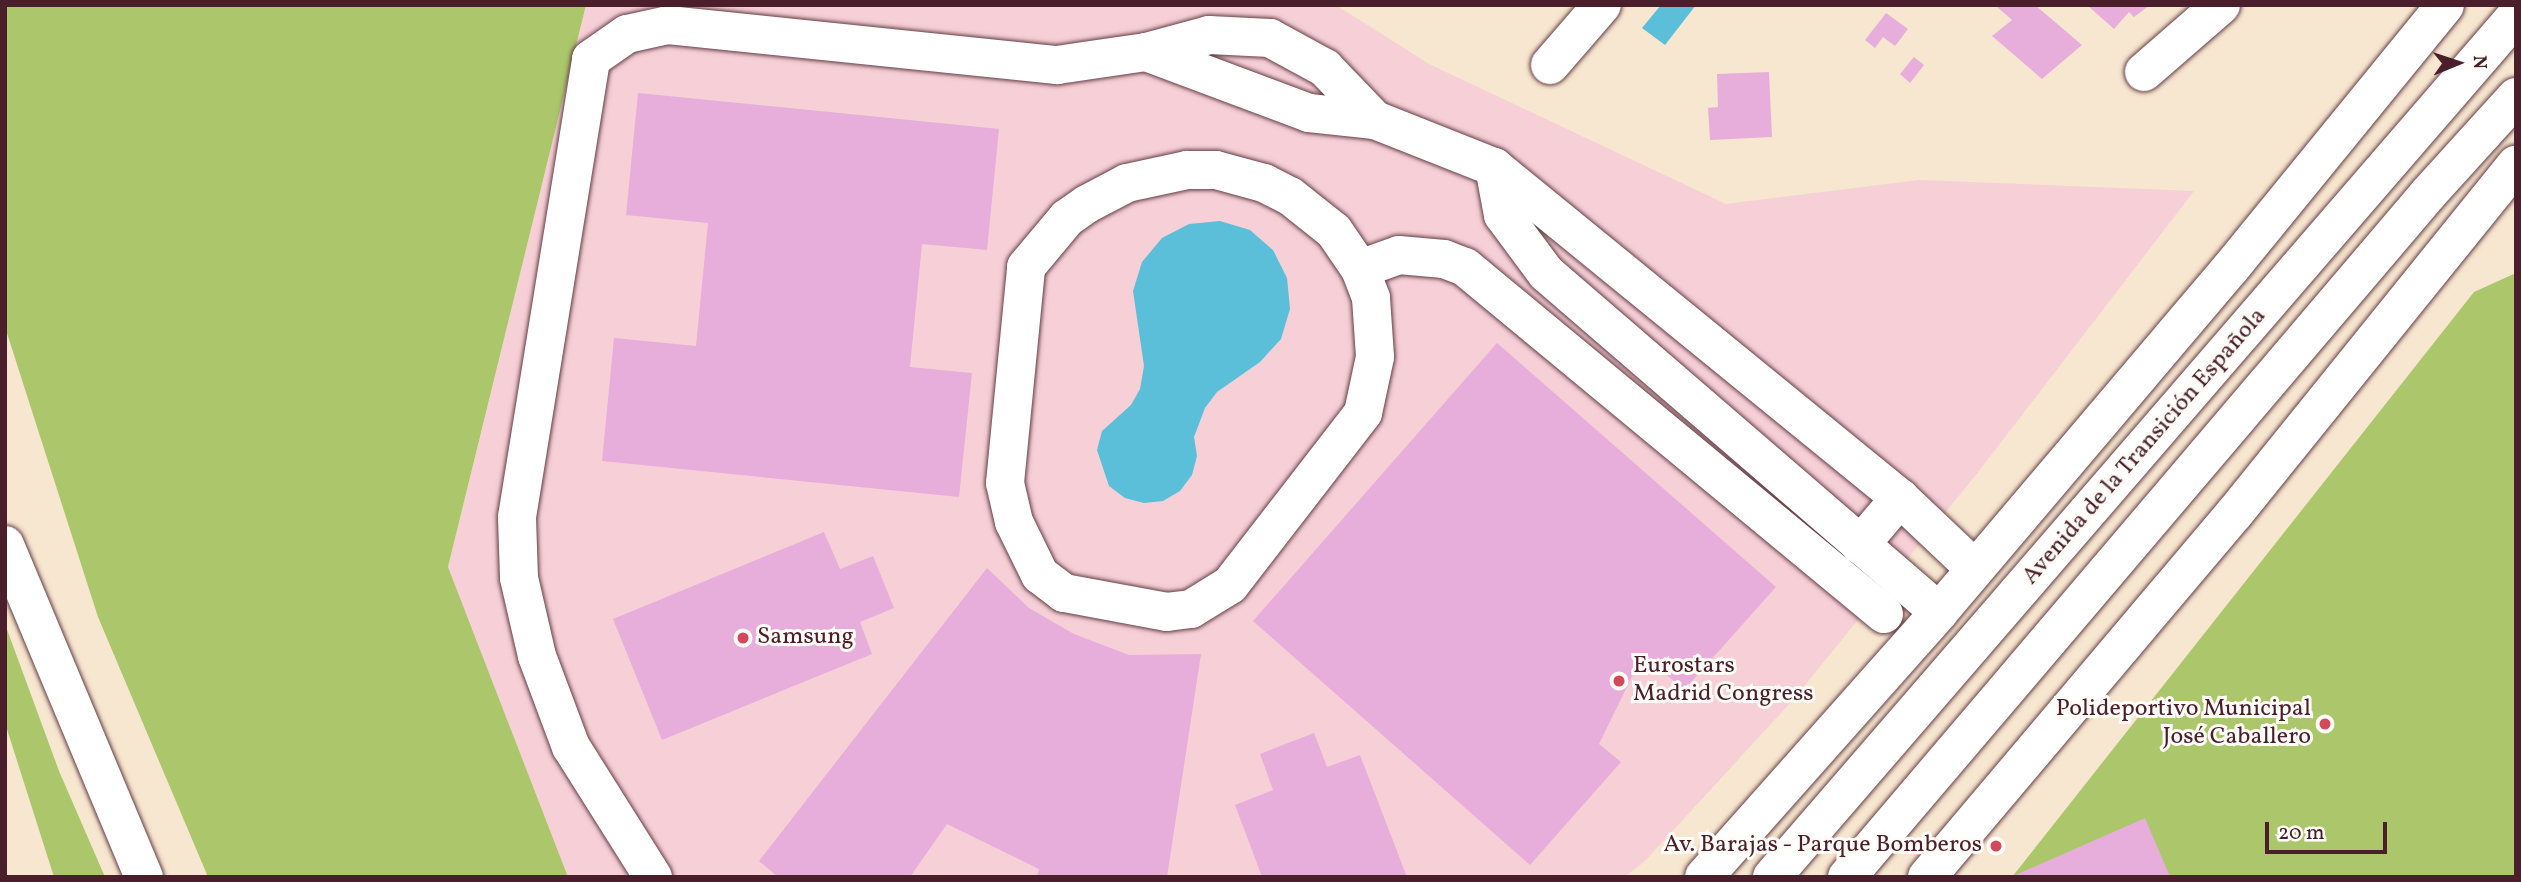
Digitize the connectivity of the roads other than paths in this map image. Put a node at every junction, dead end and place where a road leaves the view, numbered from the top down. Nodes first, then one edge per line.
1 (1602, 5) edge
2 (2221, 5) edge
3 (2445, 5) edge
4 (2516, 16) edge
5 (1146, 52) junction
6 (1550, 65) dead end
7 (2144, 72) dead end
8 (2516, 97) edge
9 (1376, 120) junction
10 (2516, 164) edge
11 (1494, 167) junction
12 (1360, 269) junction
13 (1783, 401) junction
14 (1746, 447) junction
15 (1900, 498) junction
16 (5, 545) edge
17 (1860, 545) junction
18 (1973, 567) junction
19 (1939, 612) junction
20 (1884, 614) dead end
21 (144, 877) edge
22 (653, 877) edge
23 (1704, 877) edge
24 (1772, 877) edge
25 (1847, 877) edge
26 (1927, 877) edge

1 - 6 main road
2 - 7 main road
3 - 18 main road
4 - 24 main road, Avenida de la Transición Española
5 - 9 main road
5 - 9 main road
5 - 22 main road
8 - 25 main road, Avenida de la Transición Española
9 - 11 main road
10 - 26 main road
11 - 13 main road
11 - 14 main road
12 - 12 main road
12 - 20 main road
13 - 14 main road
13 - 15 main road
14 - 17 main road
15 - 17 main road
15 - 18 main road
16 - 21 main road
17 - 19 main road
18 - 19 main road
19 - 23 main road

